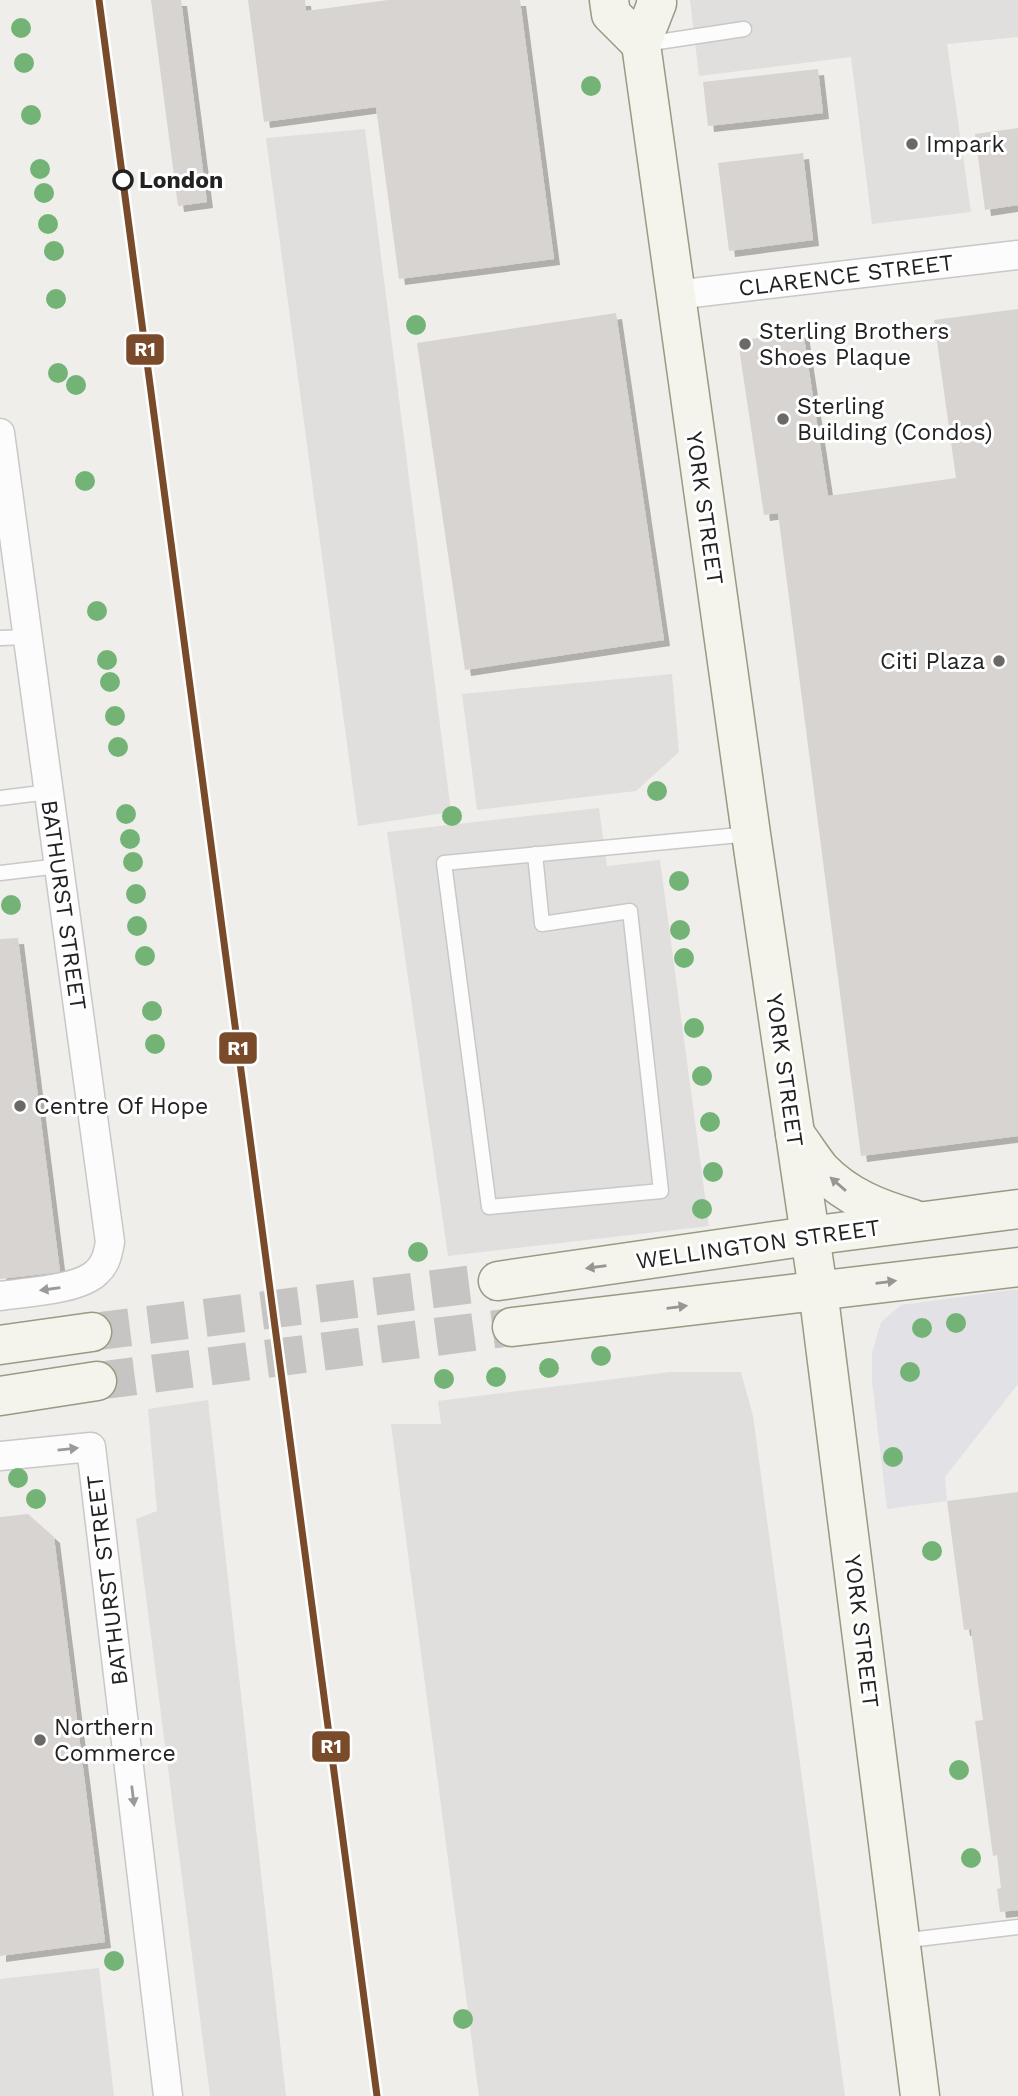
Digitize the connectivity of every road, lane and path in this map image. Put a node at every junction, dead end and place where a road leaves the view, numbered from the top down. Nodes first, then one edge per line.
1 (609, 0) edge
2 (656, 0) edge
3 (744, 29) dead end
4 (641, 44) junction
5 (1018, 255) edge
6 (674, 296) junction
7 (0, 433) edge
8 (29, 637) junction
9 (0, 638) edge
10 (49, 792) junction
11 (0, 798) edge
12 (751, 834) junction
13 (535, 854) junction
14 (59, 866) junction
15 (0, 873) edge
16 (794, 1134) junction
17 (1018, 1209) edge
18 (922, 1221) junction
19 (809, 1236) junction
20 (1018, 1267) edge
21 (498, 1281) tunnel mouth
22 (818, 1290) junction
23 (0, 1296) edge
24 (512, 1327) tunnel mouth
25 (92, 1332) tunnel mouth
26 (0, 1345) edge
27 (97, 1381) tunnel mouth
28 (0, 1396) edge
29 (0, 1457) edge
30 (1018, 1927) edge
31 (901, 1941) junction
32 (168, 2096) edge
33 (920, 2096) edge

1 - 4 main road
2 - 4 main road, YORK STREET
3 - 4 lane
4 - 6 main road, YORK STREET
5 - 6 street, CLARENCE STREET
6 - 12 main road, YORK STREET
7 - 8 street, BATHURST STREET
8 - 9 lane
8 - 10 street, BATHURST STREET
10 - 11 lane
10 - 14 street, BATHURST STREET
12 - 13 lane
12 - 16 main road, YORK STREET
13 - 13 lane
14 - 15 lane
14 -> 23 street, BATHURST STREET
18 -> 16 main road
16 - 19 main road, YORK STREET
17 - 18 main road, WELLINGTON STREET
18 - 19 main road, WELLINGTON STREET
19 -> 21 main road, WELLINGTON STREET
19 - 22 main road, YORK STREET
22 -> 20 main road
24 -> 22 main road
22 - 31 main road, YORK STREET
25 - 26 main road
27 - 28 main road
29 -> 32 street, BATHURST STREET
30 - 31 lane
31 - 33 main road, YORK STREET

